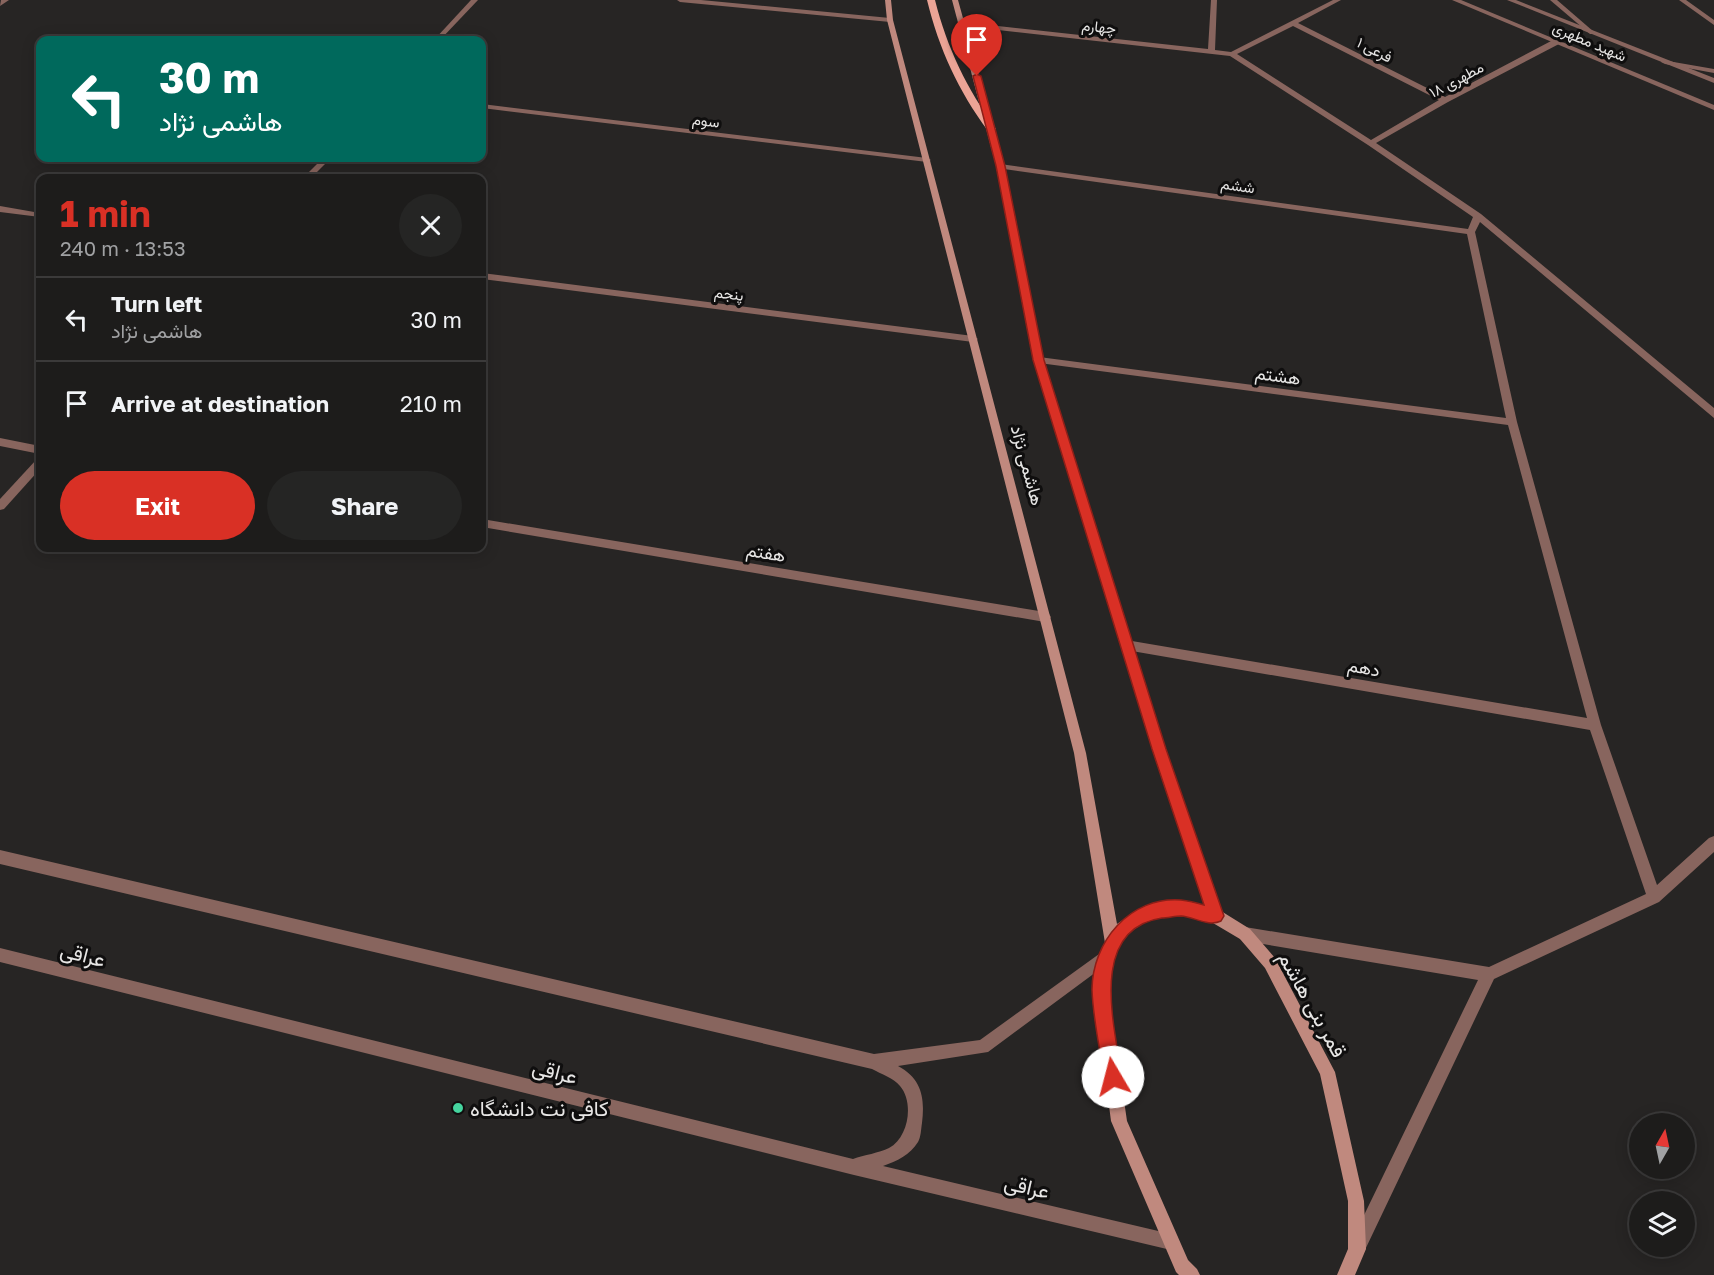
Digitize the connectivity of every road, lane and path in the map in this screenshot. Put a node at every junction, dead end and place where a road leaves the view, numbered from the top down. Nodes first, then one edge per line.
1 (6, 0) edge
2 (475, 0) edge
3 (680, 0) edge
4 (888, 0) edge
5 (931, 0) edge
6 (955, 0) edge
7 (1214, 0) edge
8 (1338, 0) edge
9 (1455, 0) edge
10 (1510, 0) edge
11 (1553, 0) edge
12 (1682, 0) edge
13 (0, 4) edge
14 (890, 20) junction
15 (1293, 23) junction
16 (1714, 23) edge
17 (962, 24) junction
18 (1592, 33) junction
19 (440, 36) edge
20 (1556, 42) junction
21 (1210, 51) junction
22 (1232, 54) junction
23 (1662, 61) junction
24 (1714, 71) edge
25 (1714, 81) edge
26 (1445, 100) junction
27 (486, 106) edge
28 (1714, 108) edge
29 (991, 129) junction
30 (1371, 143) junction
31 (927, 160) junction
32 (323, 162) edge
33 (1000, 166) junction
34 (311, 174) edge
35 (0, 209) edge
36 (36, 214) edge
37 (1478, 216) junction
38 (1471, 232) junction
39 (486, 277) edge
40 (973, 339) junction
41 (1039, 360) junction
42 (1714, 414) edge
43 (1512, 422) junction
44 (0, 442) edge
45 (36, 449) edge
46 (36, 467) edge
47 (0, 506) edge
48 (486, 524) edge
49 (1045, 617) junction
50 (1126, 645) junction
51 (1595, 725) junction
52 (1714, 843) edge
53 (0, 857) edge
54 (1654, 897) junction
55 (1216, 916) junction
56 (1245, 934) junction
57 (1109, 950) junction
58 (0, 955) edge
59 (1489, 974) junction
60 (874, 1062) junction
61 (854, 1167) junction
62 (1171, 1242) junction
63 (1357, 1249) junction
64 (1185, 1272) edge
65 (1346, 1275) edge

1 - 13 street
2 - 19 street
3 - 14 street
4 - 14 main road, هاشمی نژاد
5 - 29 main road
6 - 17 main road
7 - 21 street
8 - 15 street
9 - 20 street, شهید مطهری
10 - 18 street, شهید مطهری
11 - 18 street
12 - 16 street
14 - 31 main road, هاشمی نژاد
15 - 22 street
15 - 26 street, فرعی ۱
17 - 21 street, چهارم
17 - 29 main road
18 - 23 street, شهید مطهری
20 - 26 street, مطهری ۱۸
20 - 28 street, شهید مطهری
21 - 22 street, چهارم
22 - 30 street
23 - 24 street
23 - 25 street, شهید مطهری
26 - 30 street, مطهری ۱۸
27 - 31 street, سوم
29 - 33 main road
30 - 37 street
31 - 40 main road, هاشمی نژاد
32 - 34 street
33 - 38 street, ششم
33 - 41 main road
35 - 36 street
37 - 38 street
37 - 42 street
38 - 43 street
39 - 40 street, پنجم
40 - 49 main road, هاشمی نژاد
41 - 43 street, هشتم
41 - 50 main road
43 - 51 street
44 - 45 street
46 - 47 street
48 - 49 street, هفتم
49 - 57 main road, هاشمی نژاد
50 - 51 street, دهم
50 - 55 main road
51 - 54 street
52 - 54 street
53 - 60 street
54 - 59 street
55 - 56 main road, قمر بنی هاشم
55 - 57 main road, قمر بنی هاشم
56 - 59 street
56 - 63 main road, قمر بنی هاشم
57 - 60 street
57 - 62 main road
58 - 61 street, عراقی
59 - 63 street
60 - 61 street
61 - 62 street, عراقی
62 - 64 main road
63 - 65 main road, قمر بنی هاشم

